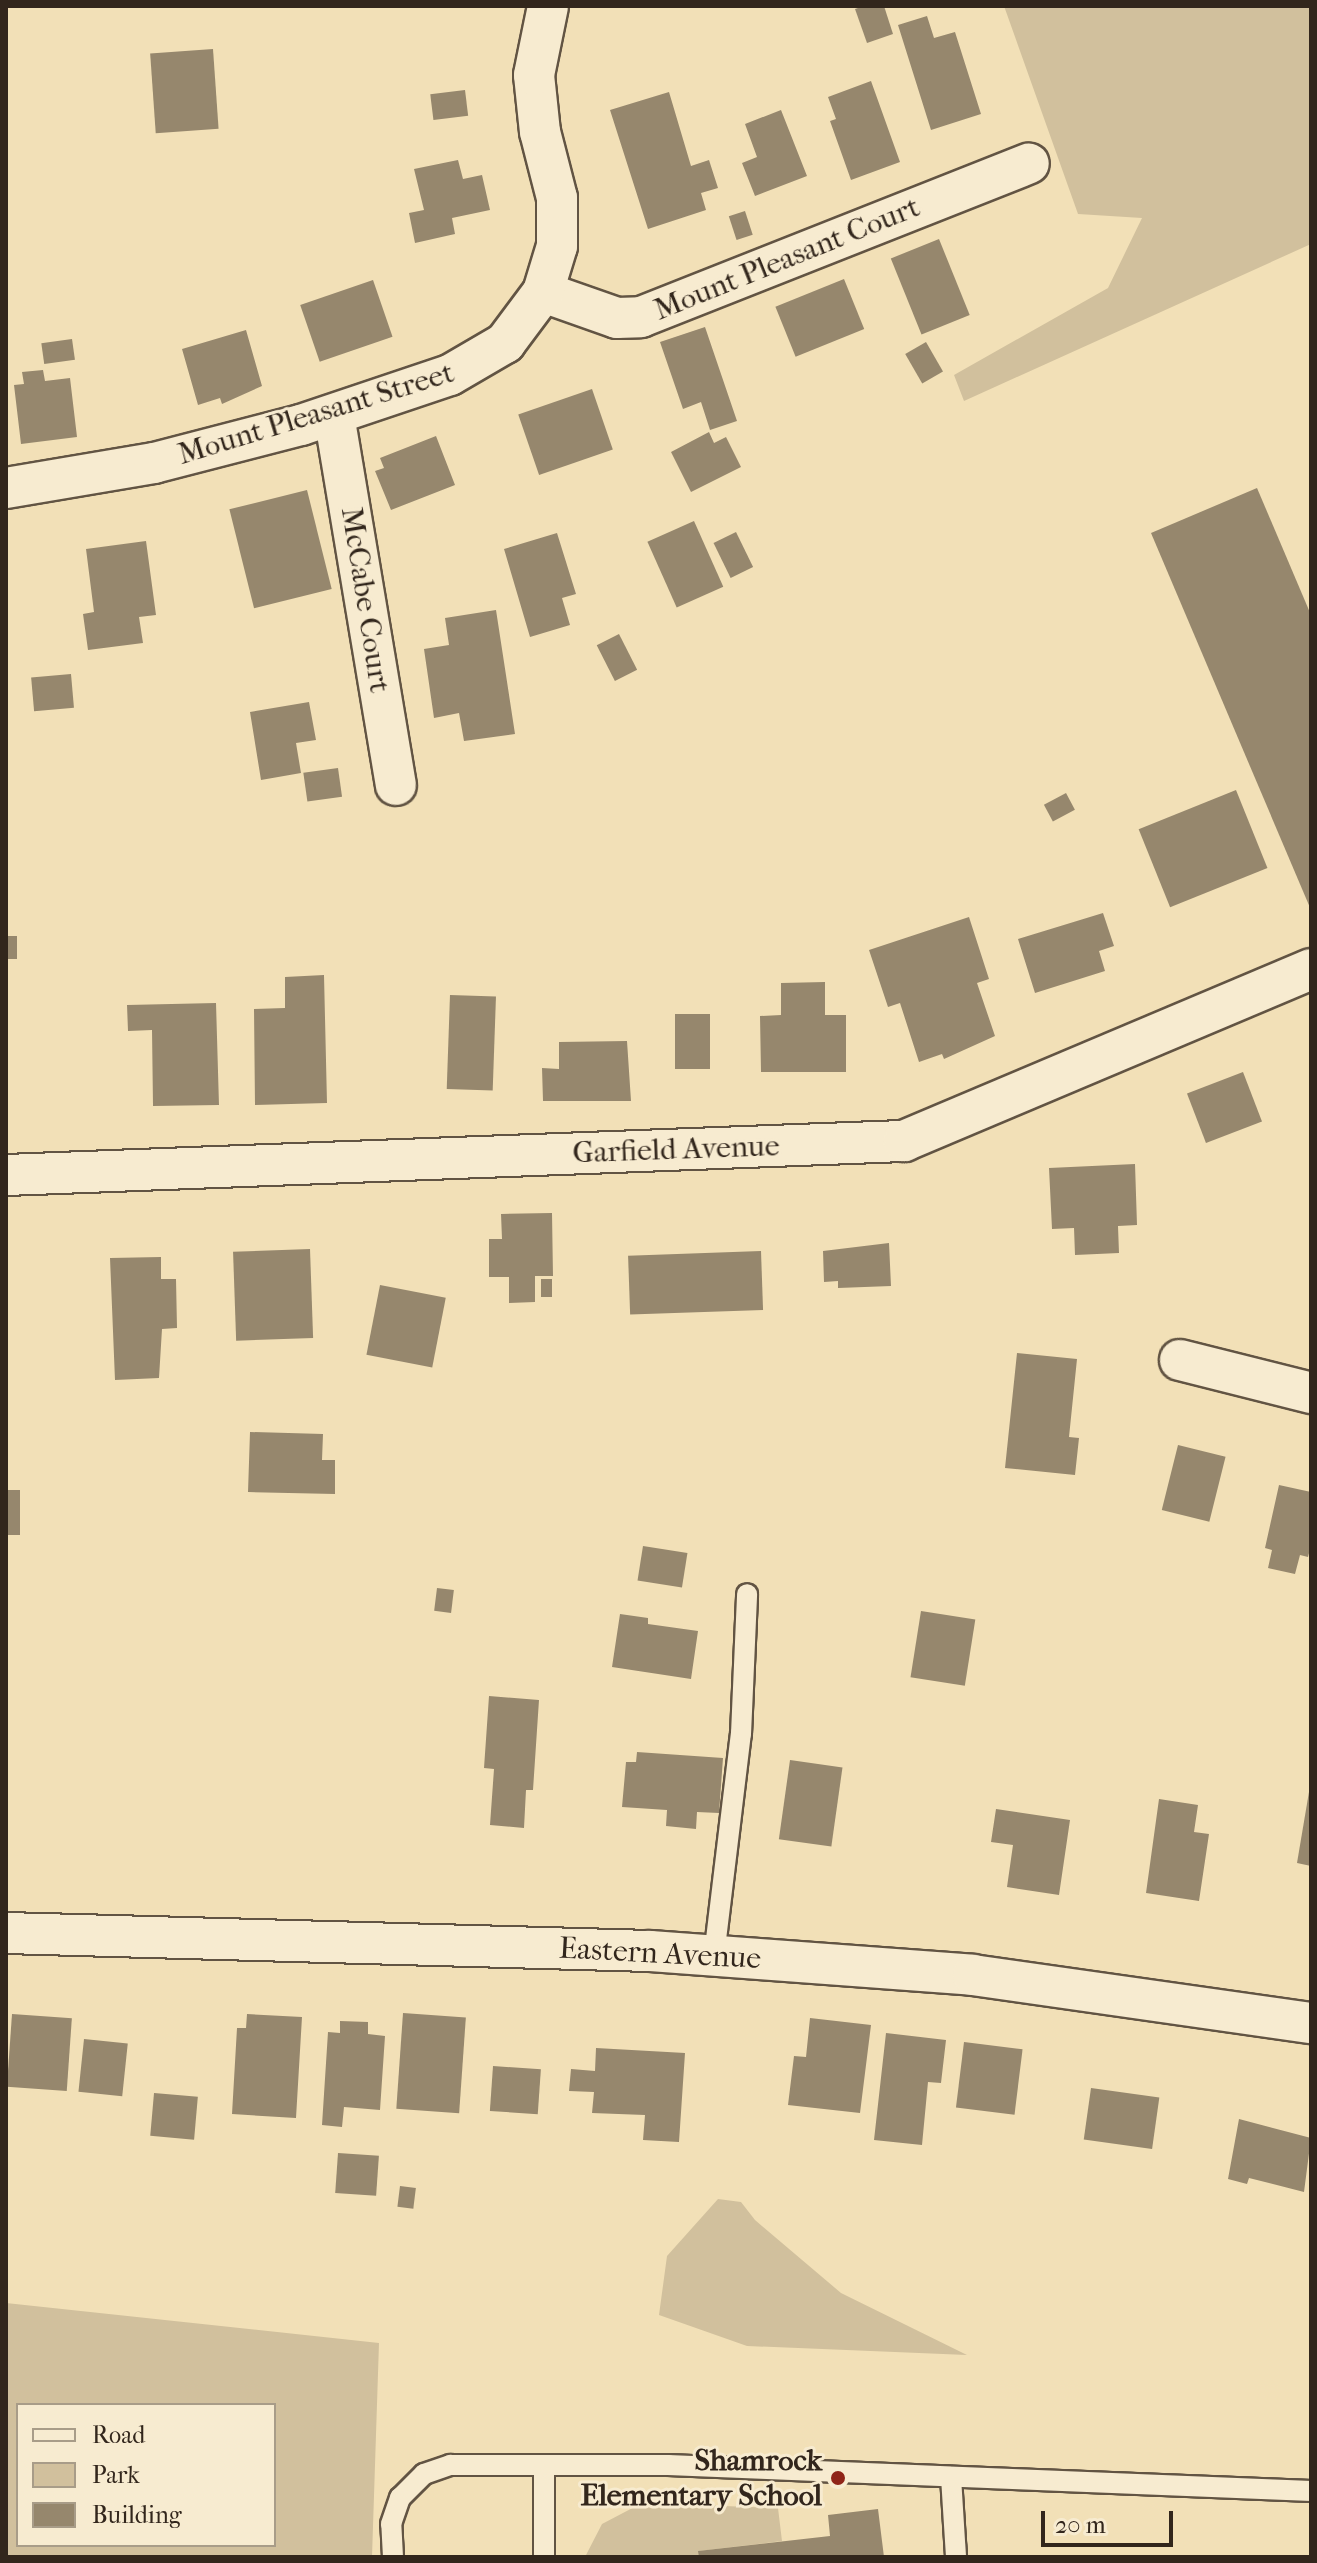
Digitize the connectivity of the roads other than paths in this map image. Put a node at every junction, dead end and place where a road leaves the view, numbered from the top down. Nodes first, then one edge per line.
1 (548, 6) edge
2 (1029, 163) dead end
3 (543, 292) junction
4 (334, 415) junction
5 (6, 488) edge
6 (396, 785) dead end
7 (1311, 969) edge
8 (6, 1175) edge
9 (1180, 1360) dead end
10 (1311, 1393) edge
11 (747, 1594) dead end
12 (6, 1933) edge
13 (714, 1956) junction
14 (1311, 2023) edge
15 (544, 2465) junction
16 (951, 2477) junction
17 (1311, 2491) edge
18 (393, 2557) edge
19 (544, 2557) edge
20 (956, 2557) edge

1 - 3 street, Mount Pleasant Street
2 - 3 street, Mount Pleasant Court
3 - 4 street, Mount Pleasant Street
4 - 5 street, Mount Pleasant Street
4 - 6 street, McCabe Court
7 - 8 street, Garfield Avenue
9 - 10 street
11 - 13 lane
12 - 13 street, Eastern Avenue
13 - 14 street, Eastern Avenue
15 - 16 lane
15 - 18 lane
15 - 19 lane
16 - 17 lane
16 - 20 lane

